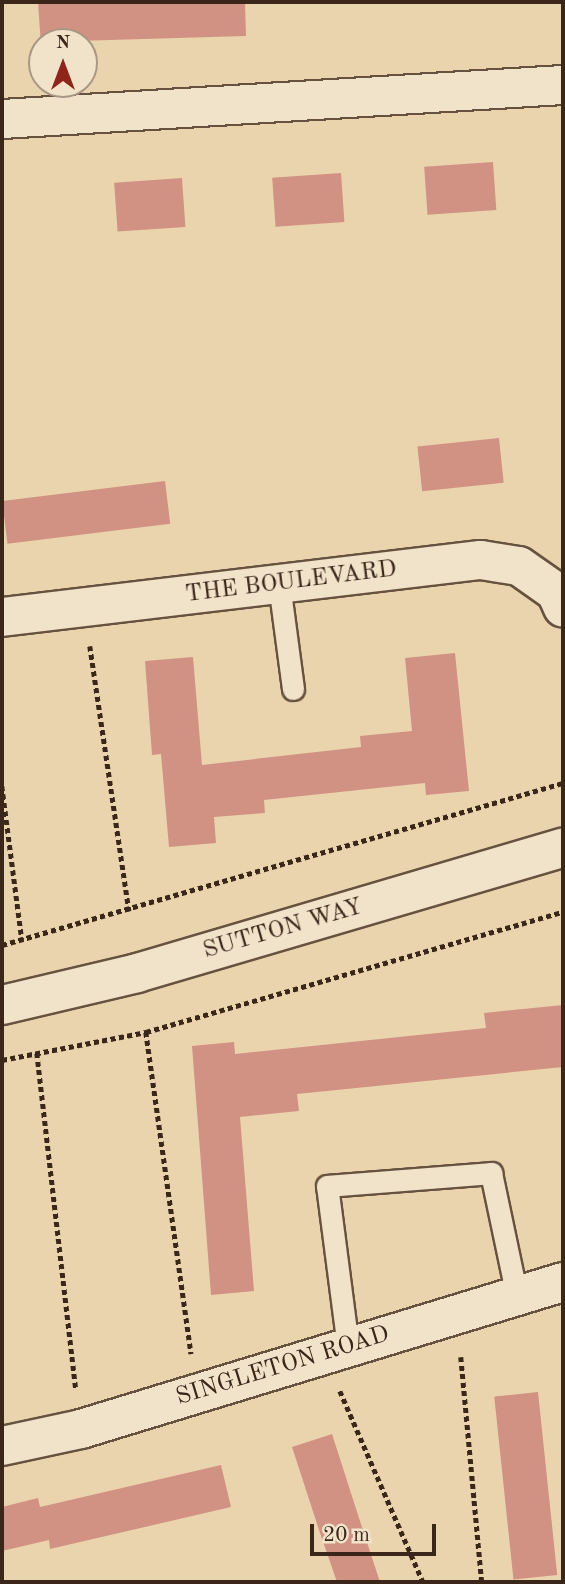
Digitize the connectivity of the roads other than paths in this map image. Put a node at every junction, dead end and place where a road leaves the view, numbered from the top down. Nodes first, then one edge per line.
1 (563, 85) edge
2 (2, 119) edge
3 (279, 584) junction
4 (563, 608) edge
5 (2, 617) edge
6 (293, 689) dead end
7 (563, 848) edge
8 (2, 1005) edge
9 (563, 1282) edge
10 (517, 1296) junction
11 (337, 1351) junction
12 (2, 1446) edge

1 - 2 street
3 - 4 street, THE BOULEVARD
3 - 5 street, THE BOULEVARD
3 - 6 lane
7 - 8 street, SUTTON WAY
9 - 10 street, SINGLETON ROAD
10 - 11 street, SINGLETON ROAD
10 - 11 lane
11 - 12 street, SINGLETON ROAD

